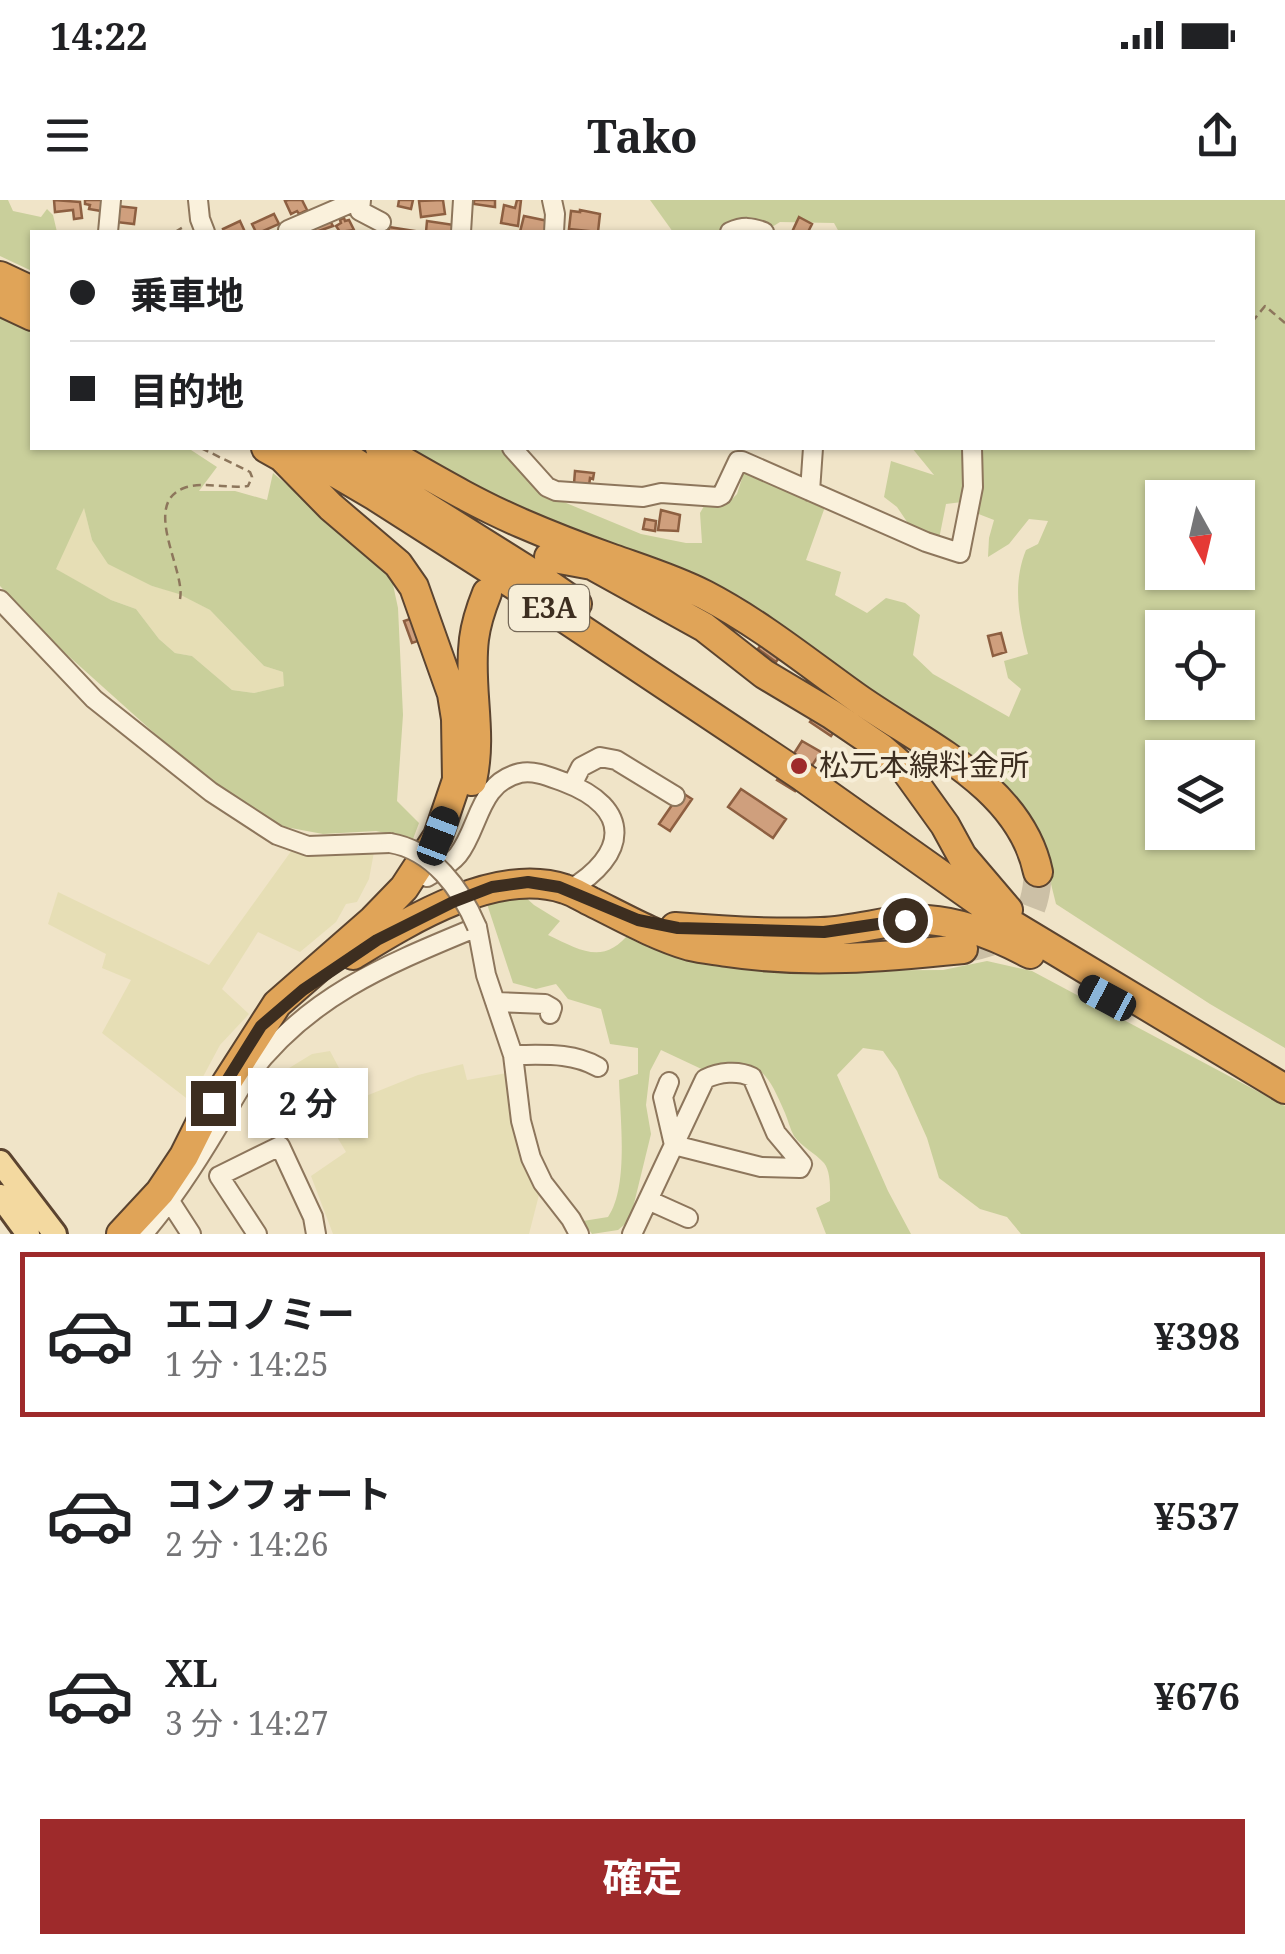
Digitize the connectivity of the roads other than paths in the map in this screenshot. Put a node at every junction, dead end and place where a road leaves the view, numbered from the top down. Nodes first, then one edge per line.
1 (110, 200) edge
2 (198, 200) edge
3 (351, 200) edge
4 (361, 200) edge
5 (463, 200) edge
6 (552, 200) edge
7 (381, 222) dead end
8 (108, 230) edge
9 (204, 230) edge
10 (288, 230) dead end
11 (460, 230) edge
12 (554, 230) edge
13 (0, 273) edge
14 (30, 282) edge
15 (30, 290) edge
16 (0, 301) edge
17 (30, 315) edge
18 (270, 450) edge
19 (296, 450) edge
20 (335, 450) edge
21 (384, 450) edge
22 (514, 450) edge
23 (813, 450) edge
24 (972, 450) edge
25 (810, 491) junction
26 (549, 557) dead end
27 (487, 594) dead end
28 (0, 600) edge
29 (572, 785) junction
30 (676, 796) dead end
31 (1038, 872) tunnel mouth
32 (426, 877) junction
33 (578, 895) junction
34 (1013, 917) junction
35 (477, 927) junction
36 (963, 949) tunnel mouth
37 (1055, 952) junction
38 (331, 956) junction
39 (495, 1002) junction
40 (550, 1014) dead end
41 (261, 1026) junction
42 (513, 1054) junction
43 (598, 1067) dead end
44 (669, 1082) dead end
45 (1285, 1090) edge
46 (674, 1146) junction
47 (0, 1162) edge
48 (190, 1172) junction
49 (219, 1176) junction
50 (0, 1196) edge
51 (648, 1200) junction
52 (171, 1203) junction
53 (688, 1218) dead end
54 (28, 1234) edge
55 (55, 1234) edge
56 (121, 1234) edge
57 (143, 1234) edge
58 (191, 1234) edge
59 (257, 1234) edge
60 (316, 1234) edge
61 (579, 1234) edge
62 (632, 1234) edge

1 - 8 street
2 - 9 street
3 - 10 street
4 - 7 street
5 - 11 street
6 - 12 street
13 - 14 highway
13 - 15 highway
16 - 17 highway
18 - 38 highway
19 - 37 highway, E3A
20 - 34 highway, E3A
21 - 31 highway
22 - 25 street
23 - 25 street
24 - 25 street
26 - 34 highway
27 - 32 highway
28 - 35 street, bridge
29 - 30 street
29 - 32 street
29 - 33 street
32 - 38 highway
33 - 36 highway
33 - 41 highway
33 - 45 highway
34 - 37 highway, E3A
35 - 39 street
35 - 48 street
37 - 45 highway, E3A
38 - 41 highway
39 - 40 street
39 - 42 street
41 - 56 highway
42 - 43 street
42 - 61 street
44 - 46 street
46 - 46 street
46 - 51 street
47 - 55 main road
48 - 49 street
48 - 52 street
49 - 59 street
49 - 60 street
50 - 54 main road
51 - 53 street
51 - 62 street
52 - 57 street
52 - 58 street

